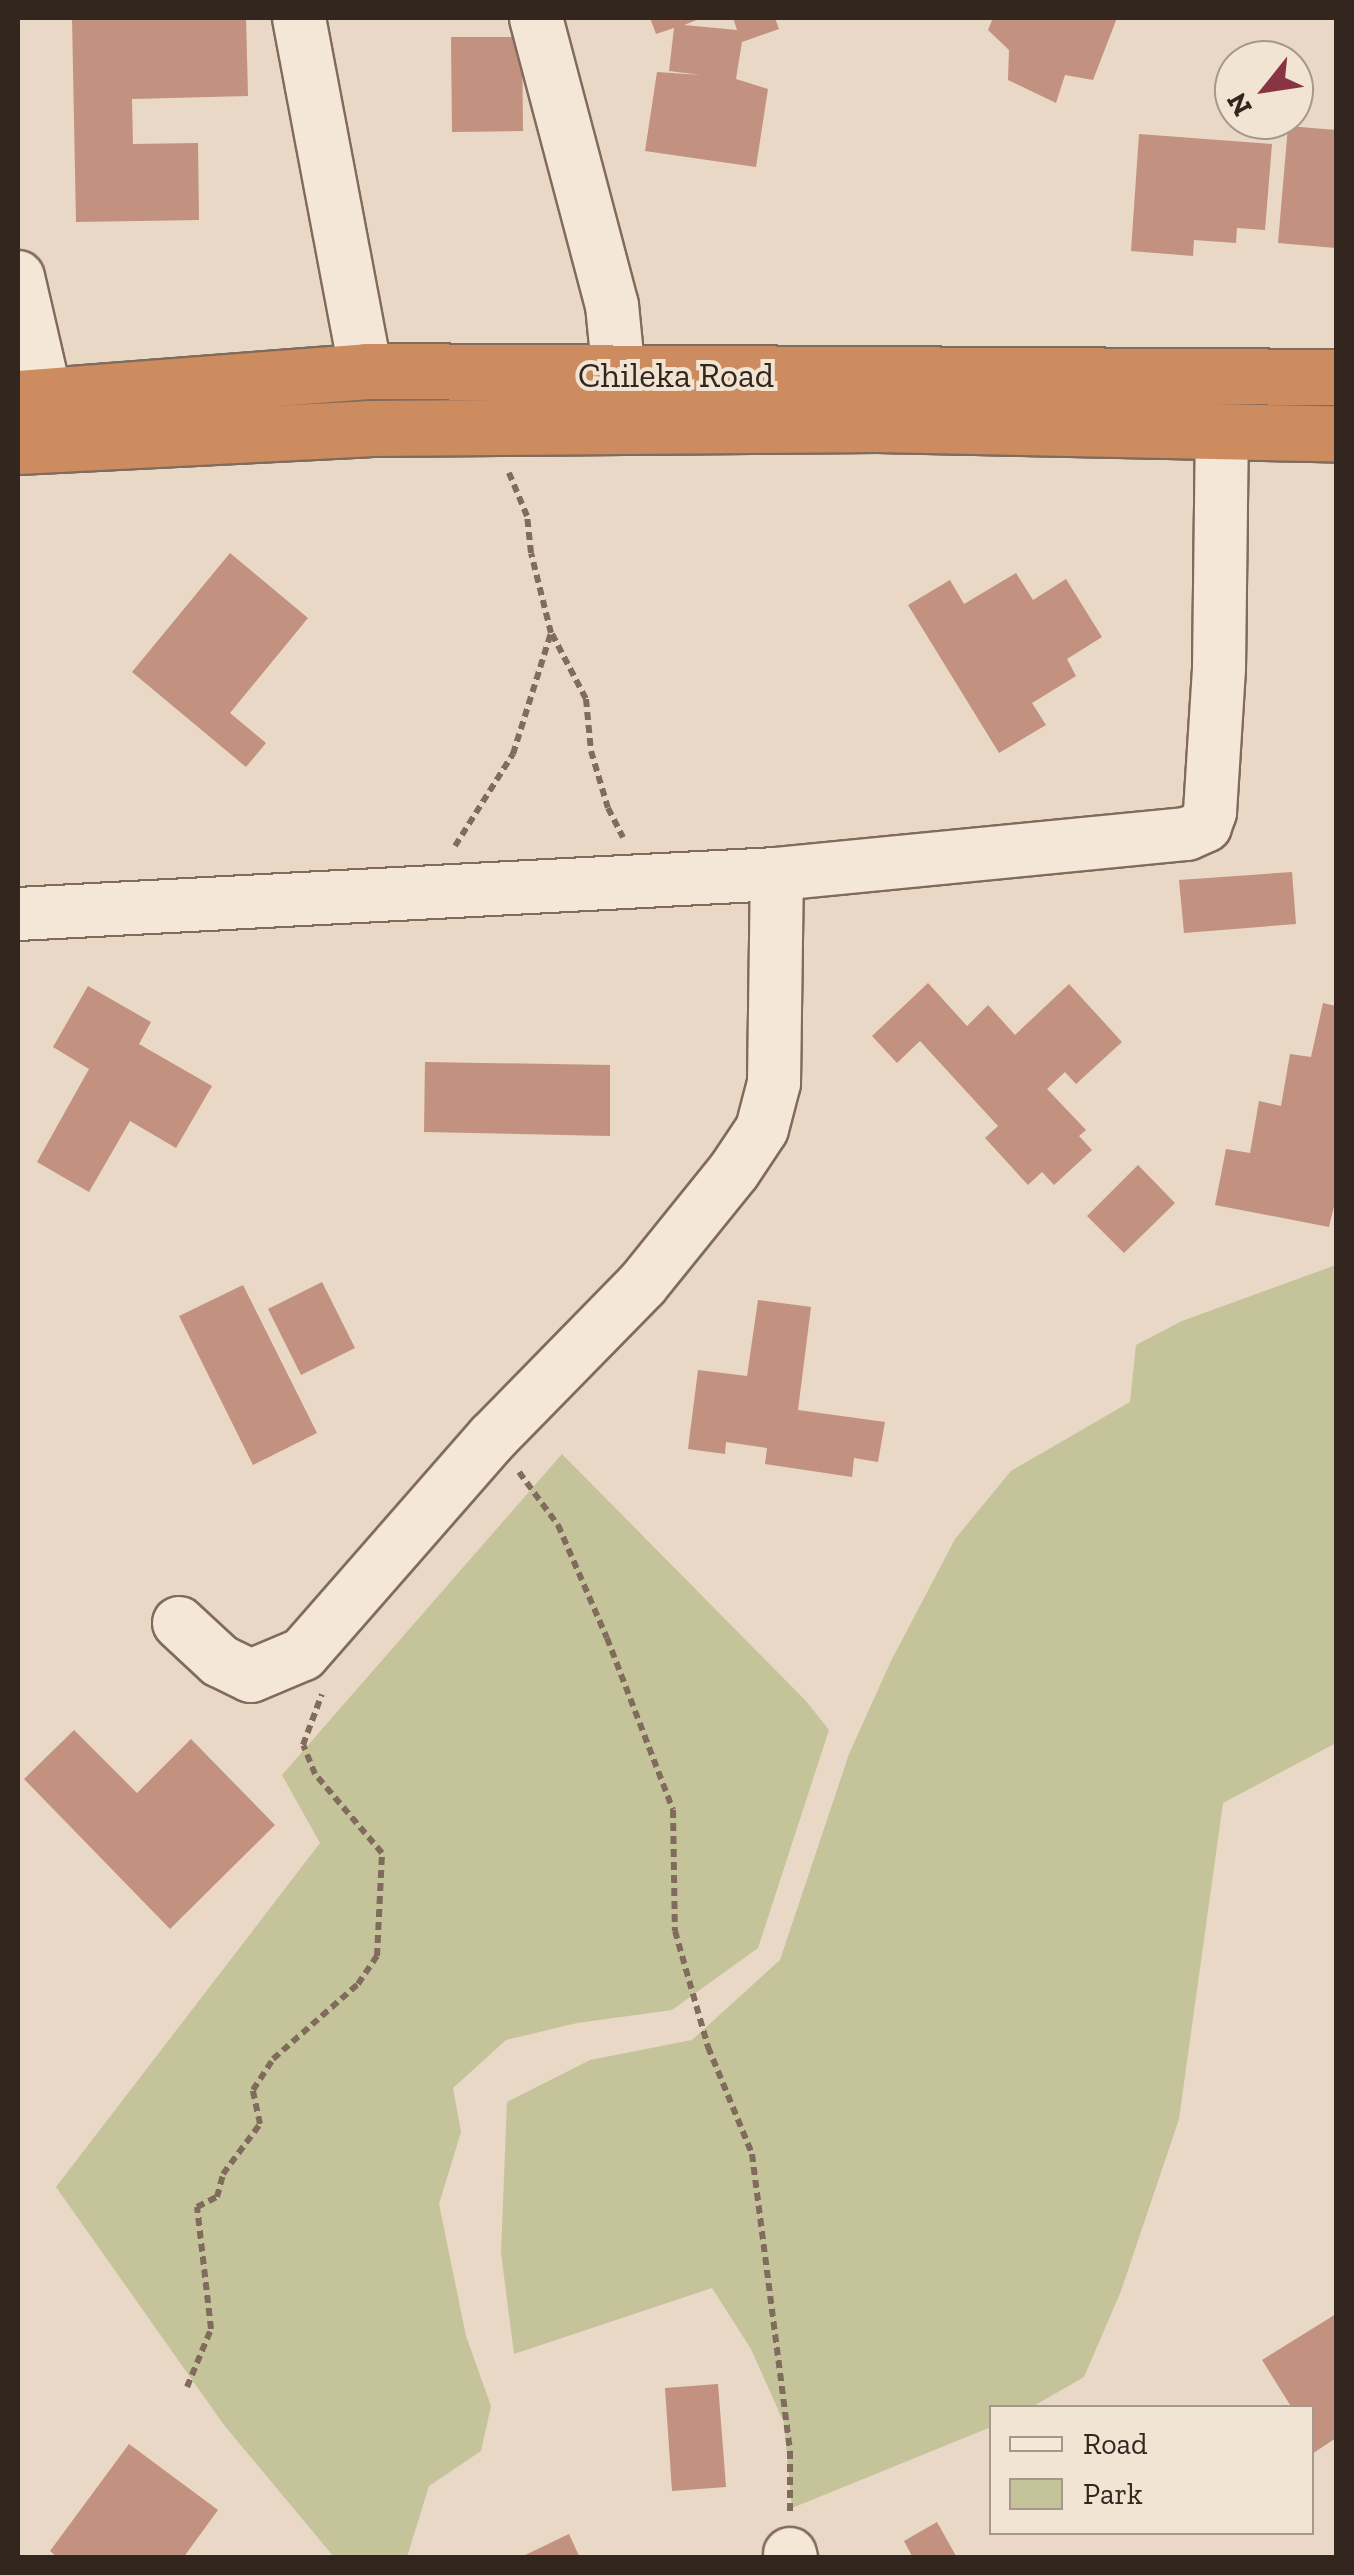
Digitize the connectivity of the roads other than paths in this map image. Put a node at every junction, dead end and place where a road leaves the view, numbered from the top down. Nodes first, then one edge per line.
1 (299, 18) edge
2 (536, 18) edge
3 (18, 277) edge
4 (366, 371) junction
5 (619, 376) junction
6 (1336, 377) edge
7 (31, 396) edge
8 (1222, 434) junction
9 (1336, 434) edge
10 (18, 446) edge
11 (777, 874) junction
12 (18, 914) edge
13 (180, 1623) dead end

1 - 4 street
2 - 5 street
3 - 7 street
4 - 5 highway, Chileka Road
4 - 7 highway, Chileka Road
5 - 6 highway, Chileka Road
8 - 9 highway, Chileka Road
8 - 10 highway, Chileka Road
8 - 11 street
11 - 12 street
11 - 13 street

